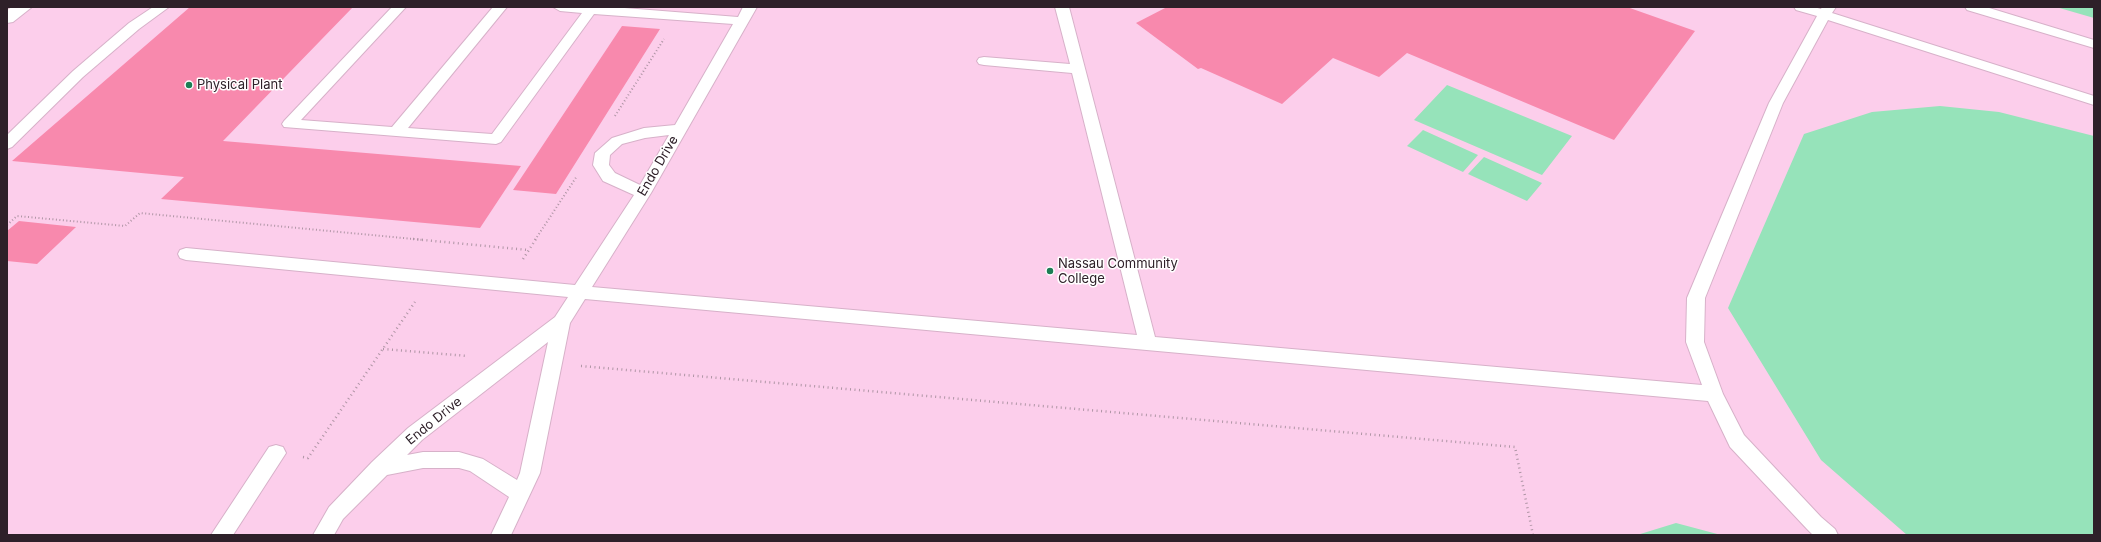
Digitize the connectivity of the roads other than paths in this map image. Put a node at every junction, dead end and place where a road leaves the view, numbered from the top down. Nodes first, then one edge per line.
1 (23, 7) edge
2 (162, 7) edge
3 (399, 7) edge
4 (500, 7) edge
5 (560, 7) edge
6 (1062, 7) edge
7 (1801, 7) edge
8 (1972, 7) edge
9 (591, 10) junction
10 (1827, 11) edge
11 (747, 14) edge
12 (7, 18) edge
13 (2094, 44) edge
14 (984, 61) dead end
15 (1078, 69) junction
16 (2094, 101) edge
17 (679, 129) junction
18 (396, 132) junction
19 (7, 144) edge
20 (642, 193) junction
21 (186, 254) dead end
22 (581, 292) junction
23 (561, 322) junction
24 (1148, 343) junction
25 (1714, 394) junction
26 (276, 453) road end
27 (379, 468) junction
28 (520, 493) junction
29 (221, 535) edge
30 (323, 535) edge
31 (501, 535) edge
32 (1828, 535) edge

1 - 12 street
2 - 19 lane
3 - 18 lane
4 - 18 lane
5 - 9 lane
6 - 15 lane
7 - 10 lane
8 - 13 lane
9 - 11 lane
9 - 18 lane
10 - 16 lane
10 - 25 lane
11 - 17 lane, Endo Drive
14 - 15 lane
15 - 24 lane
17 - 20 lane, Endo Drive
17 - 20 lane
20 - 22 lane, Endo Drive
21 - 22 lane
22 - 23 lane, Endo Drive
22 - 24 lane
23 - 27 lane, Endo Drive
23 - 28 lane, Endo Drive
24 - 25 lane
25 - 32 lane
26 - 29 lane
27 - 28 lane
27 - 30 lane, Endo Drive
28 - 31 lane, Endo Drive

